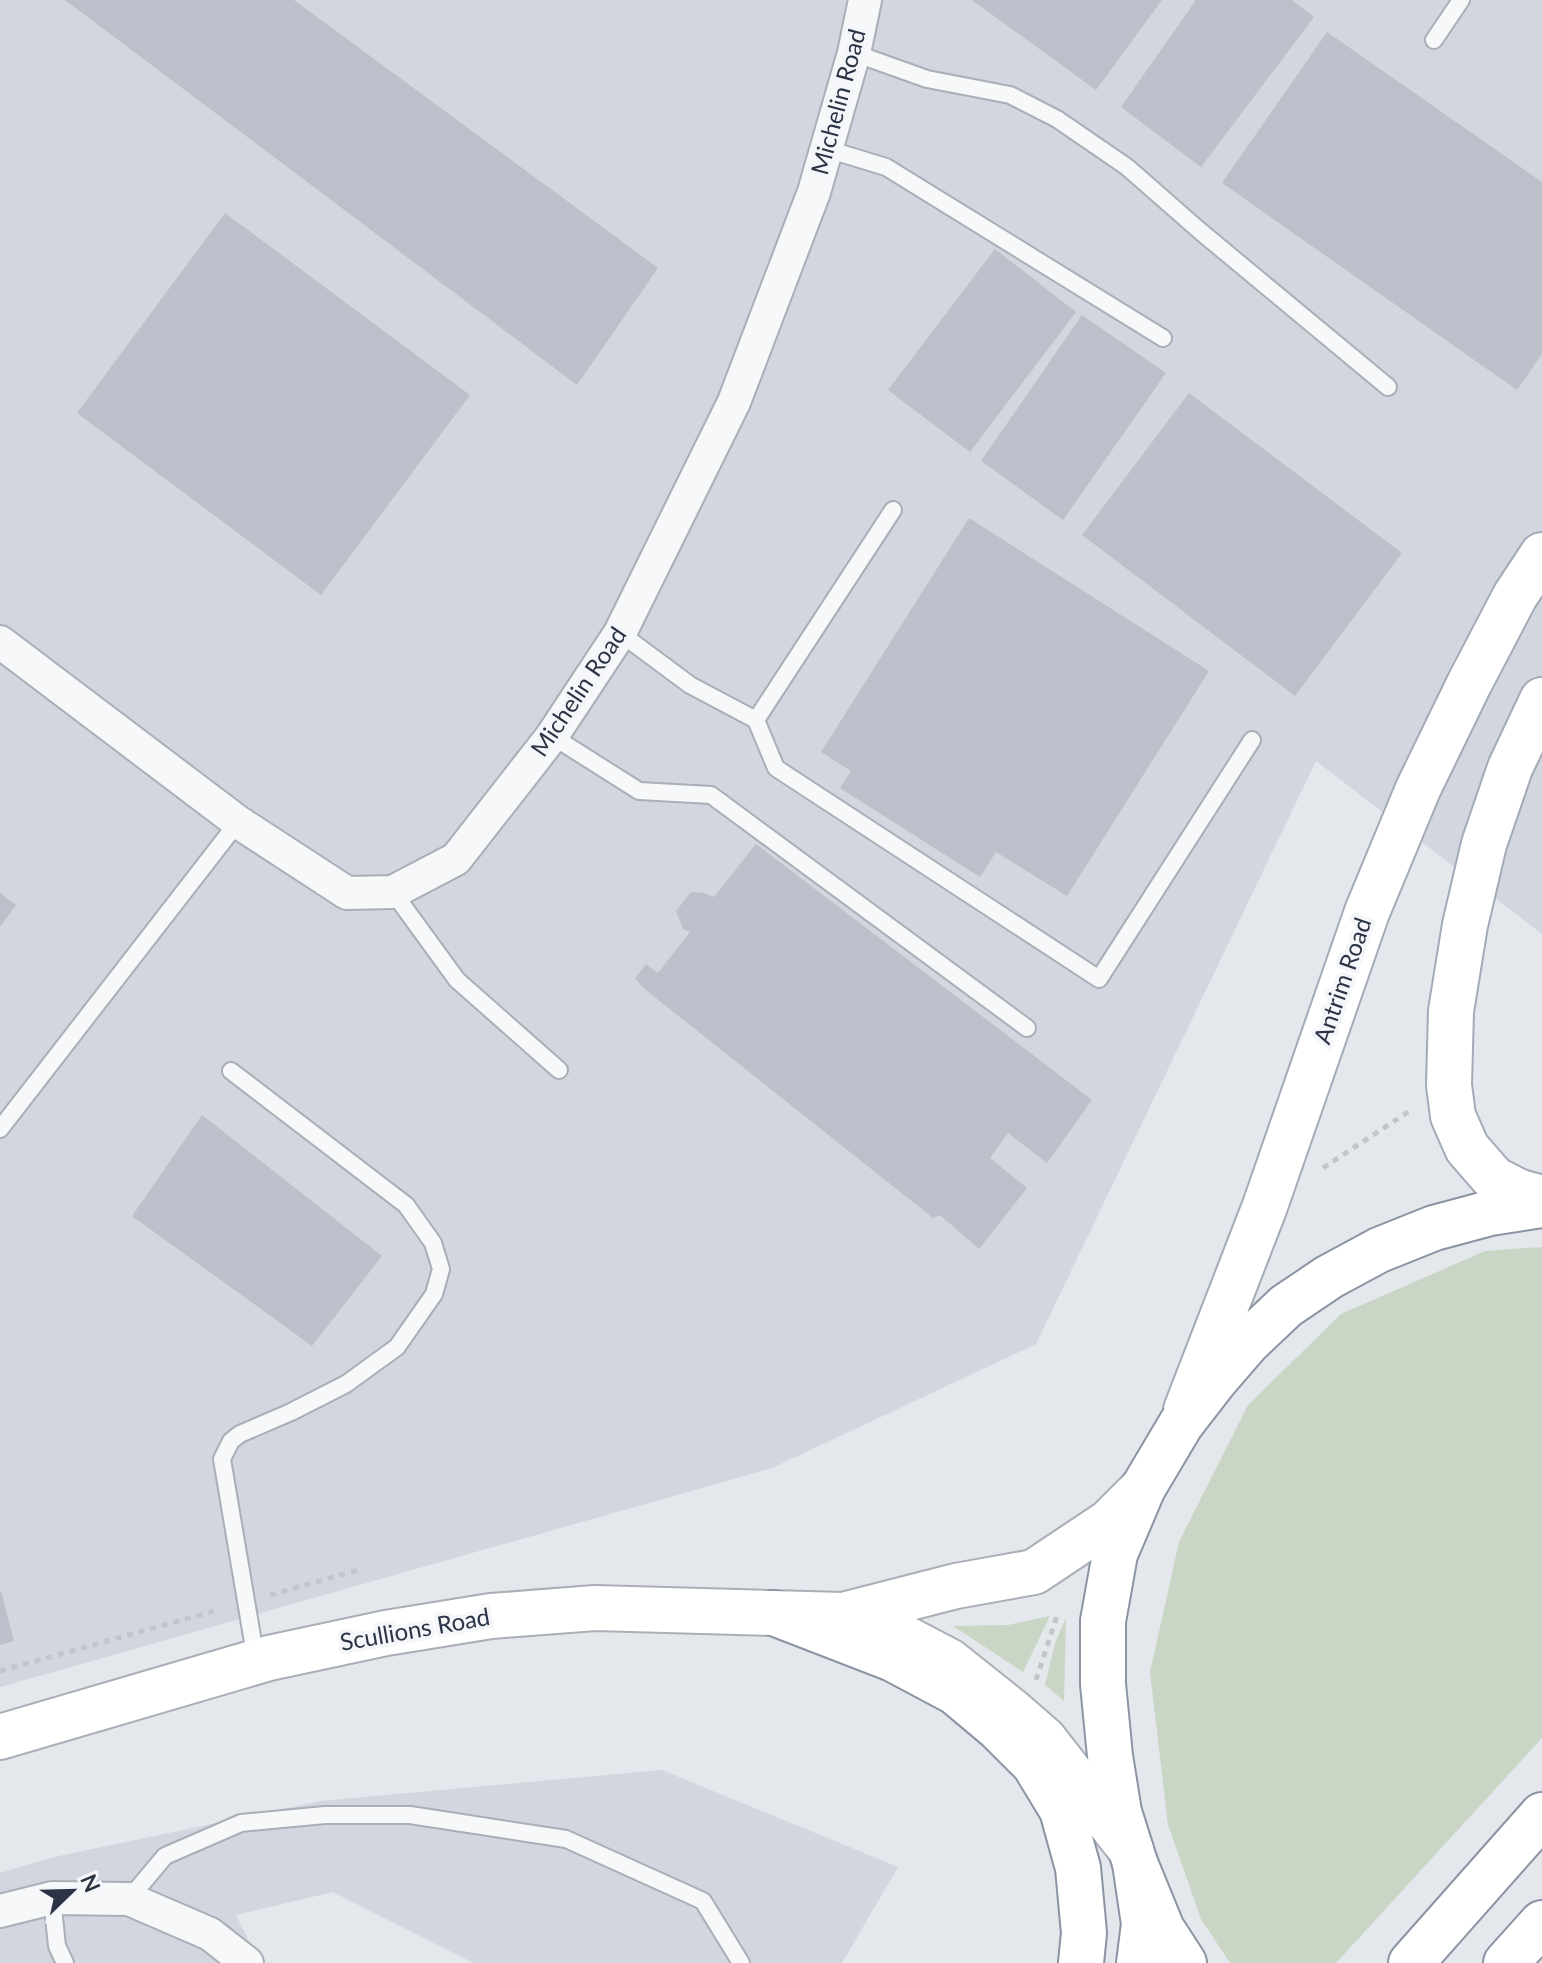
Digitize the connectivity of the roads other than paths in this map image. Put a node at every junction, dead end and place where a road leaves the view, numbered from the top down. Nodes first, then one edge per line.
1 (865, 0) edge
2 (1461, 0) edge
3 (1434, 40) dead end
4 (854, 53) junction
5 (827, 149) junction
6 (1163, 338) dead end
7 (1388, 387) dead end
8 (893, 510) dead end
9 (1542, 555) edge
10 (620, 633) junction
11 (0, 642) edge
12 (1542, 700) edge
13 (756, 720) junction
14 (552, 736) junction
15 (1252, 740) dead end
16 (238, 822) junction
17 (393, 892) junction
18 (1027, 1028) dead end
19 (559, 1070) dead end
20 (231, 1071) dead end
21 (0, 1129) edge
22 (1542, 1198) edge
23 (1542, 1205) edge
24 (1181, 1424) junction
25 (1143, 1488) junction
26 (774, 1613) junction
27 (843, 1615) junction
28 (256, 1662) junction
29 (0, 1737) edge
30 (1542, 1815) edge
31 (1133, 1857) junction
32 (52, 1898) junction
33 (129, 1899) junction
34 (0, 1911) edge
35 (1542, 1923) edge
36 (1411, 1962) edge
37 (65, 1963) edge
38 (247, 1963) edge
39 (741, 1963) edge
40 (1081, 1963) edge
41 (1139, 1963) edge
42 (1184, 1963) edge
43 (1506, 1963) edge

1 - 4 street, Michelin Road
2 - 3 lane
4 - 5 street, Michelin Road
4 - 7 lane
5 - 6 lane
5 - 10 street, Michelin Road
8 - 13 lane
9 - 24 main road, Antrim Road
10 - 13 lane
10 - 14 street, Michelin Road
11 - 16 street, Michelin Road
12 - 22 main road
13 - 15 lane
14 - 17 street, Michelin Road
14 - 18 lane
16 - 17 street, Michelin Road
16 - 21 lane
17 - 19 lane
20 - 28 lane
23 - 24 main road
24 - 25 main road
25 - 27 main road, Scullions Road
25 - 31 main road
26 - 27 main road, Scullions Road
26 - 28 main road, Scullions Road
26 - 40 main road
27 - 31 main road, Scullions Road
28 - 29 main road, Scullions Road
30 - 36 main road
31 - 41 main road
31 - 42 main road
32 - 33 street
32 - 34 street
32 - 37 lane
33 - 38 street
33 - 39 lane
35 - 43 main road

